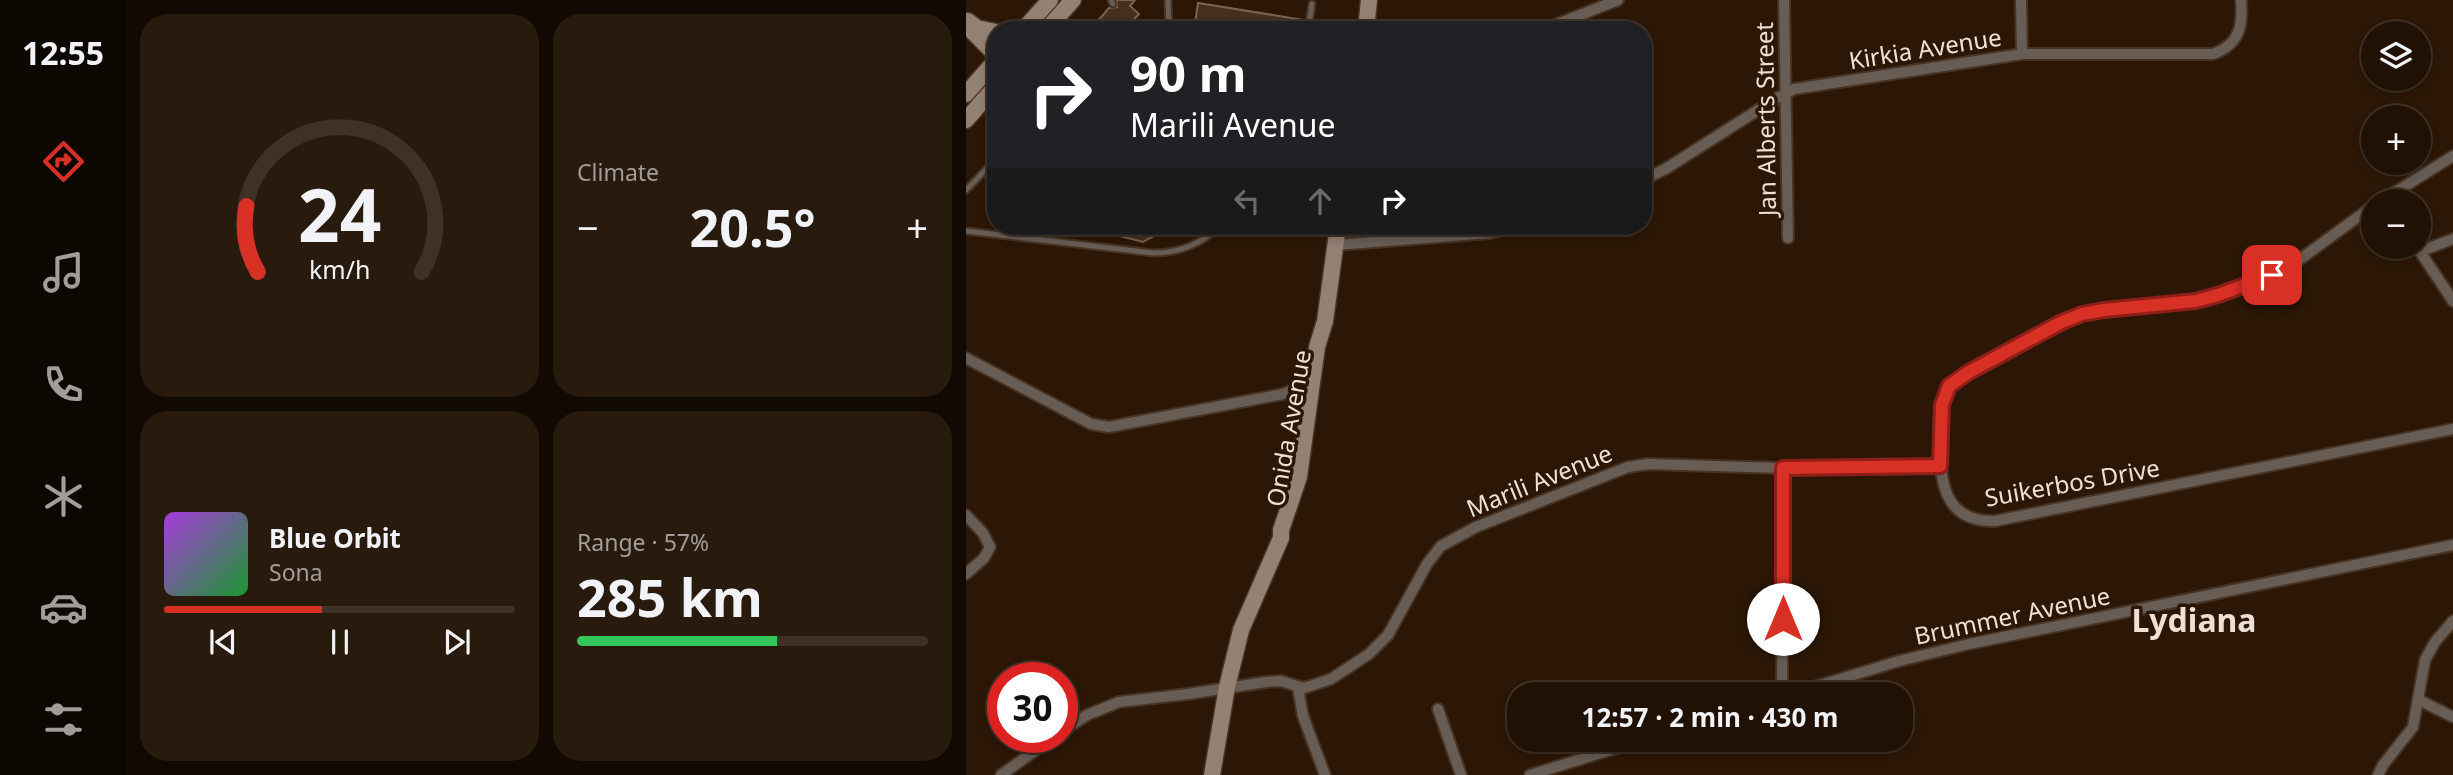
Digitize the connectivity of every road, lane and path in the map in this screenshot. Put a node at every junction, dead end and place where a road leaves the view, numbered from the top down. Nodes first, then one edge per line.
1 (1050, 0) edge
2 (1168, 0) edge
3 (1369, 0) edge
4 (1618, 0) edge
5 (1784, 0) edge
6 (2021, 0) edge
7 (2241, 0) edge
8 (1071, 3) edge
9 (1312, 4) dead end
10 (1035, 16) junction
11 (1028, 21) edge
12 (1031, 21) edge
13 (1054, 21) edge
14 (1065, 21) edge
15 (1169, 21) edge
16 (1309, 21) edge
17 (1367, 21) edge
18 (1565, 21) edge
19 (966, 22) edge
20 (987, 30) edge
21 (987, 47) edge
22 (2022, 54) junction
23 (987, 69) edge
24 (1784, 93) junction
25 (966, 94) edge
26 (987, 96) edge
27 (966, 120) edge
28 (2453, 156) edge
29 (987, 168) edge
30 (1652, 175) edge
31 (2399, 189) edge
32 (966, 190) edge
33 (2361, 214) edge
34 (966, 230) edge
35 (987, 233) edge
36 (1007, 235) edge
37 (1207, 235) edge
38 (1337, 235) edge
39 (1466, 235) edge
40 (1788, 238) dead end
41 (2453, 239) edge
42 (2431, 245) edge
43 (1335, 246) junction
44 (2426, 259) edge
45 (2453, 301) edge
46 (1325, 321) junction
47 (966, 358) edge
48 (1313, 378) junction
49 (1283, 394) junction
50 (1309, 410) junction
51 (2453, 429) edge
52 (1940, 466) junction
53 (1783, 468) junction
54 (966, 515) edge
55 (1281, 538) junction
56 (2453, 545) edge
57 (966, 574) edge
58 (2453, 621) edge
59 (1782, 682) edge
60 (1832, 682) edge
61 (1227, 687) junction
62 (1298, 688) junction
63 (2419, 700) junction
64 (1438, 709) dead end
65 (2453, 717) edge
66 (1078, 721) edge
67 (1604, 752) edge
68 (1032, 753) edge
69 (1001, 775) edge
70 (1212, 775) edge
71 (1325, 775) edge
72 (1461, 775) edge
73 (1530, 775) edge
74 (2378, 775) edge

1 - 10 street
2 - 15 lane
3 - 17 street
4 - 18 street
5 - 24 street, Jan Alberts Street
6 - 22 street
7 - 22 street, Kirkia Avenue
8 - 13 street
8 - 14 street
9 - 16 lane
10 - 11 street
10 - 12 street
19 - 20 street
19 - 21 street
22 - 24 street, Kirkia Avenue
23 - 25 street
24 - 30 street, Kirkia Avenue
24 - 40 street, Jan Alberts Street
26 - 27 street
28 - 31 street, Suikerbos Drive
29 - 32 lane
33 - 52 street, Suikerbos Drive
34 - 35 lane
36 - 37 lane
38 - 43 street, Onida Avenue
39 - 43 street
41 - 42 street
43 - 46 street, Onida Avenue
44 - 45 street
46 - 48 street, Onida Avenue
46 - 55 street, Onida Avenue
47 - 49 street
48 - 49 street
48 - 50 street, Onida Avenue
49 - 50 street
50 - 55 street, Onida Avenue
51 - 52 street, Suikerbos Drive
52 - 53 street, Marili Avenue
53 - 59 street
53 - 62 street, Marili Avenue
54 - 57 street
55 - 61 street, Onida Avenue
56 - 60 street, Brummer Avenue
58 - 63 street
61 - 62 street, Marili Avenue
61 - 66 street, Marili Avenue
61 - 70 street, Onida Avenue
62 - 71 street
63 - 65 street
63 - 74 street
64 - 72 street
67 - 73 street
68 - 69 street

